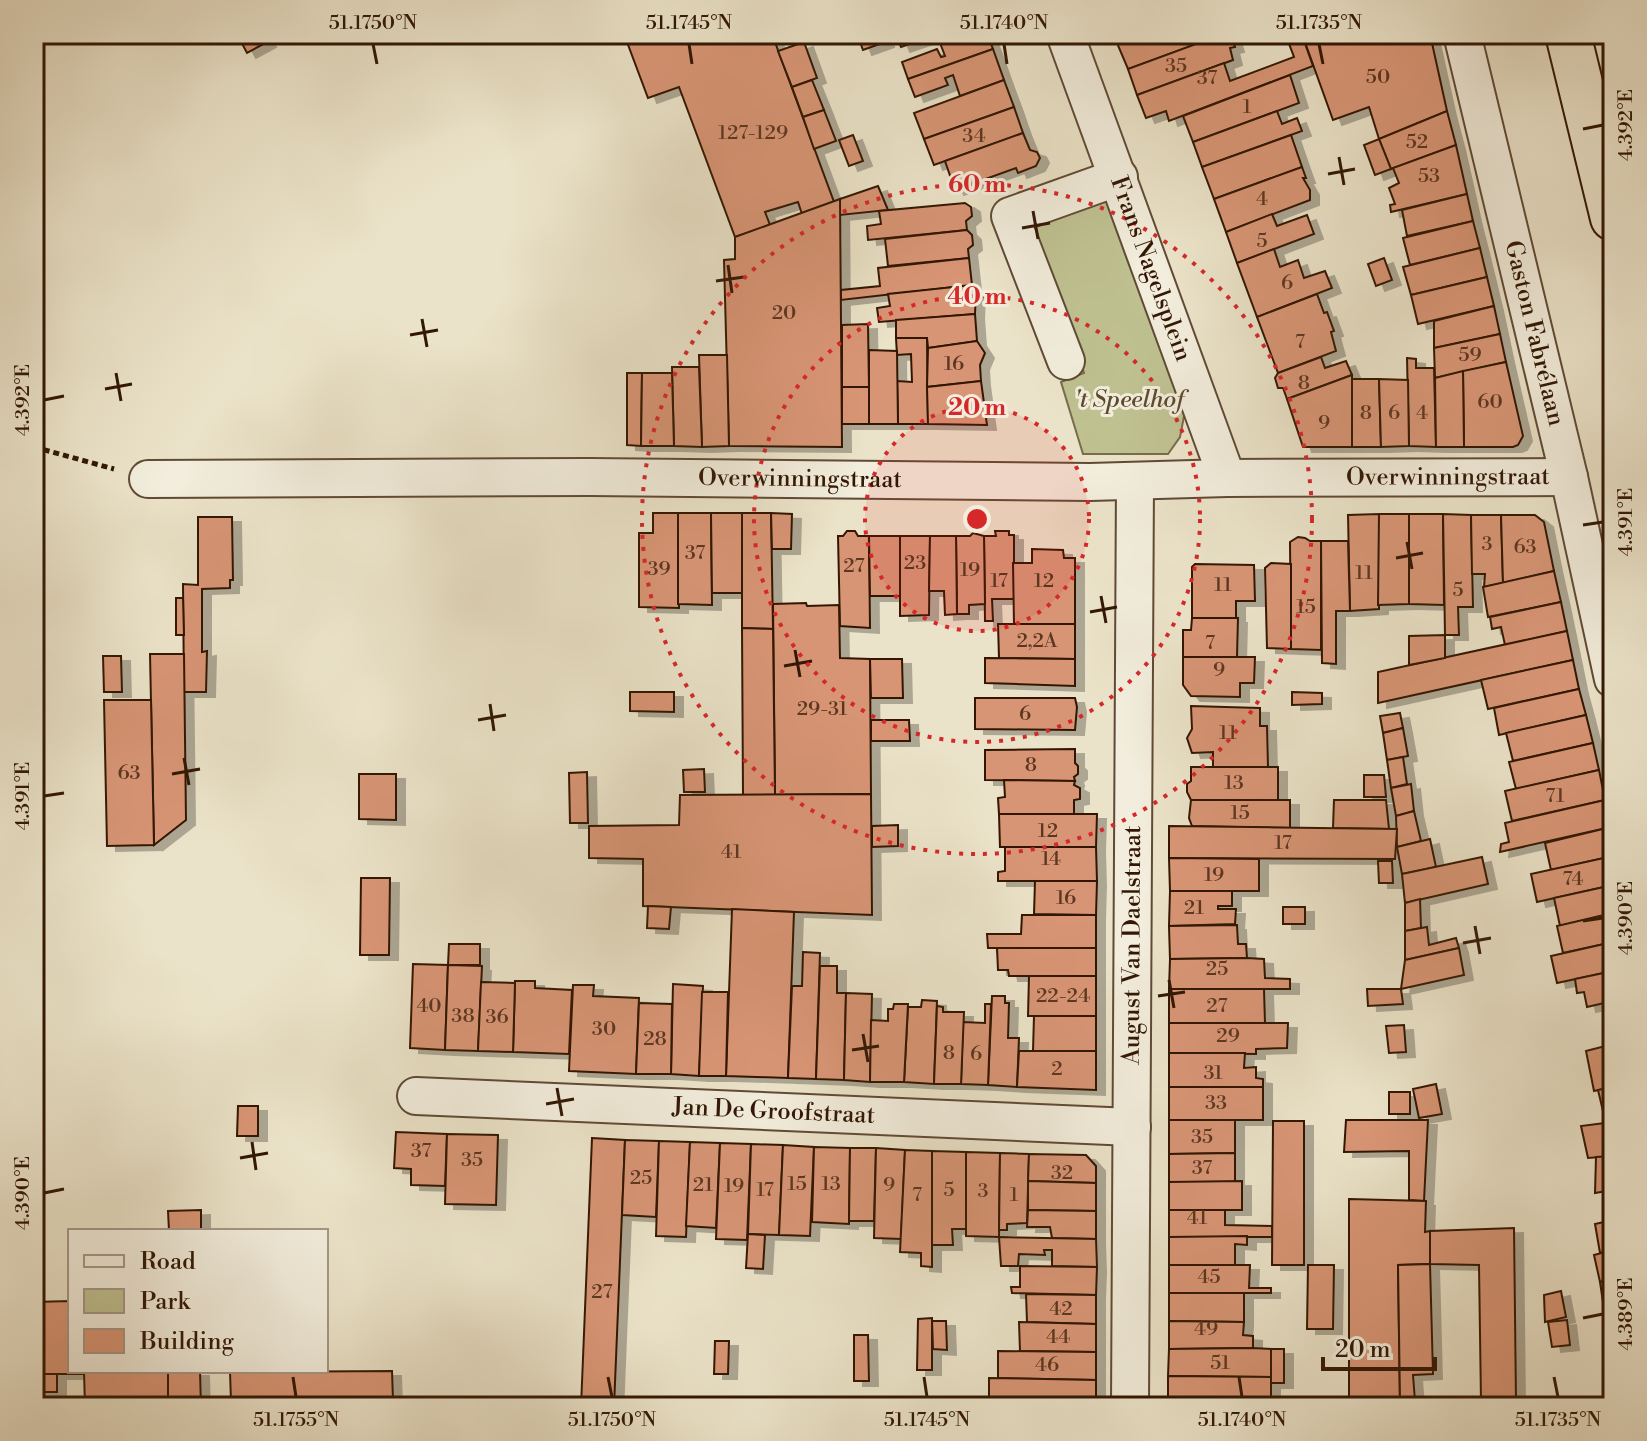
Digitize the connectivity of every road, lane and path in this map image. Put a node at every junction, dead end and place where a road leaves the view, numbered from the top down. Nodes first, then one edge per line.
1 (1065, 34) edge
2 (1462, 34) edge
3 (1568, 34) edge
4 (1119, 177) junction
5 (1613, 218) edge
6 (1066, 361) dead end
7 (34, 447) edge
8 (1569, 477) junction
9 (1227, 478) junction
10 (148, 479) joint
11 (1135, 481) junction
12 (1613, 679) edge
13 (416, 1096) dead end
14 (1132, 1127) junction
15 (1130, 1407) edge

1 - 4 street
2 - 8 street, Gaston Fabrélaan
3 - 5 highway
4 - 6 street, Frans Nagelsplein
4 - 9 street, Frans Nagelsplein
7 - 10 path
8 - 9 street, Overwinningstraat
8 - 12 street, Gaston Fabrélaan
9 - 11 street, Overwinningstraat
10 - 11 street, Overwinningstraat
11 - 14 street, August Van Daelstraat
13 - 14 street, Jan De Groofstraat
14 - 15 street, August Van Daelstraat

